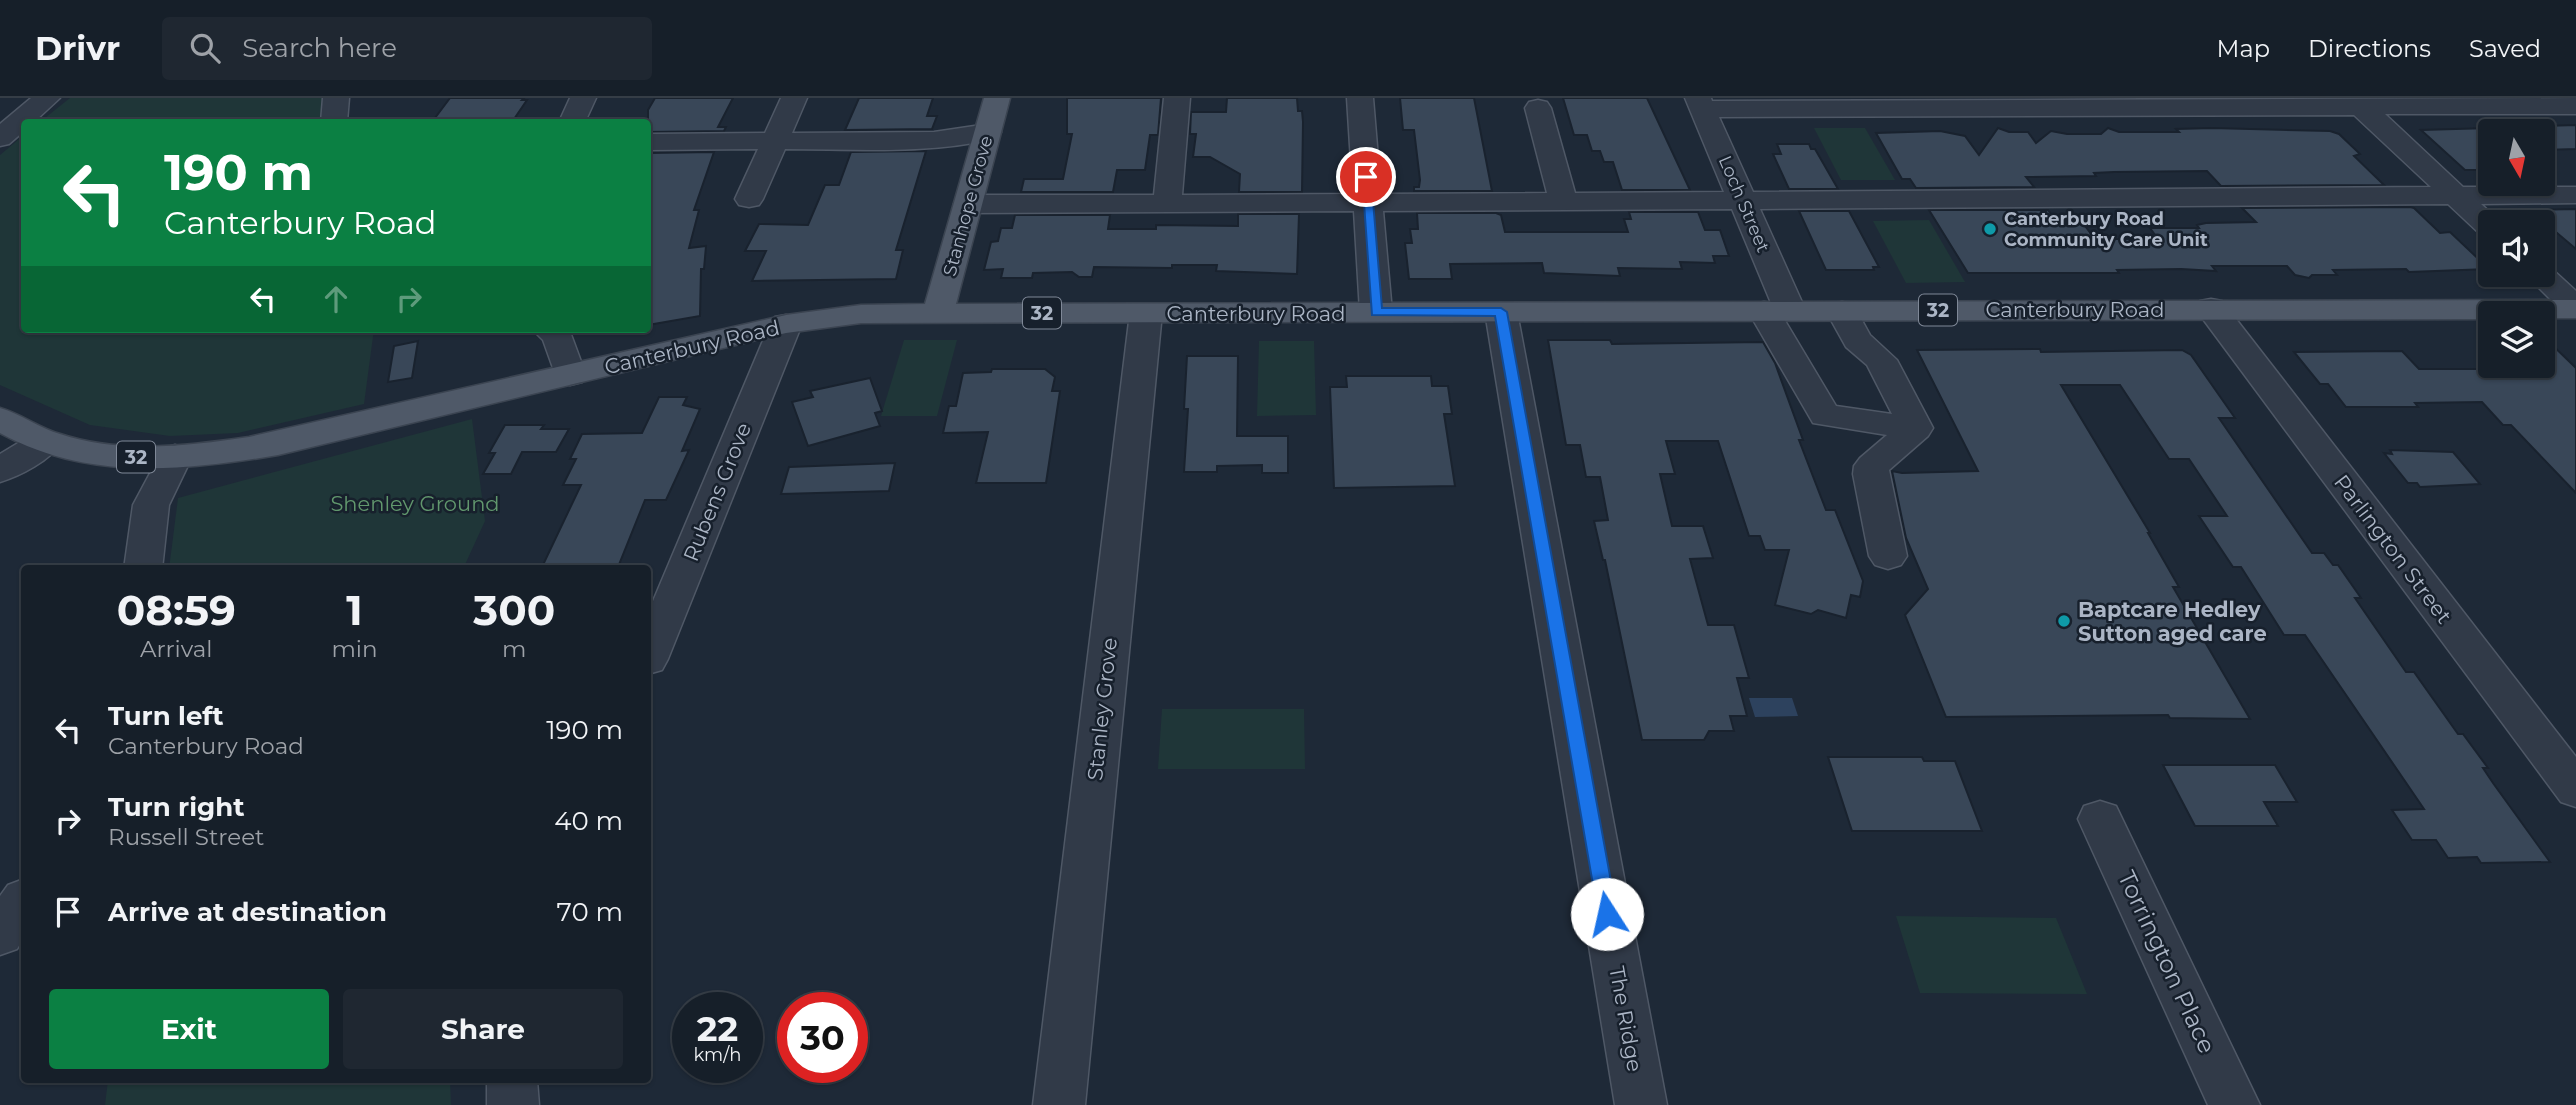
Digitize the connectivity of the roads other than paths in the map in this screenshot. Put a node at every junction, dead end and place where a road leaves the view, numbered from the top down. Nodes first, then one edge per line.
1 (47, 98) edge
2 (336, 98) edge
3 (583, 98) edge
4 (794, 98) edge
5 (997, 98) edge
6 (1177, 98) edge
7 (1360, 98) edge
8 (1701, 103) edge
9 (2357, 103) edge
10 (2576, 106) edge
11 (1538, 108) dead end
12 (22, 119) edge
13 (334, 119) edge
14 (573, 119) edge
15 (21, 120) edge
16 (988, 132) junction
17 (0, 138) edge
18 (775, 140) junction
19 (651, 142) edge
20 (2576, 195) edge
21 (2456, 196) junction
22 (749, 200) dead end
23 (1742, 201) junction
24 (1563, 202) junction
25 (968, 204) junction
26 (1167, 204) junction
27 (1368, 204) junction
28 (2478, 217) edge
29 (2554, 287) edge
30 (2211, 308) junction
31 (2576, 308) edge
32 (1777, 311) junction
33 (1842, 311) junction
34 (1376, 312) junction
35 (1501, 312) junction
36 (938, 313) junction
37 (1146, 313) junction
38 (786, 324) junction
39 (553, 333) edge
40 (570, 375) junction
41 (0, 419) edge
42 (1916, 428) junction
43 (45, 442) junction
44 (175, 457) junction
45 (0, 470) edge
46 (1888, 556) dead end
47 (143, 565) edge
48 (651, 652) edge
49 (2576, 789) edge
50 (2101, 819) dead end
51 (21, 903) edge
52 (0, 934) edge
53 (512, 1083) edge
54 (513, 1105) edge
55 (1059, 1105) edge
56 (1641, 1105) edge
57 (2234, 1105) edge

1 - 12 street
2 - 13 street
3 - 14 street
4 - 18 street
5 - 16 main road, Stanhope Grove
6 - 26 street
7 - 27 street
8 - 9 street
8 - 23 street, Loch Street
9 - 10 street
9 - 21 street
11 - 24 street
15 - 17 street
16 - 18 street
16 - 25 main road, Stanhope Grove
18 - 19 street
18 - 22 street
20 - 21 street
21 - 23 street
21 - 28 street
23 - 24 street
23 - 32 street, Loch Street
24 - 27 street
25 - 26 street
25 - 36 main road, Stanhope Grove
26 - 27 street
27 - 34 street
29 - 31 street
30 - 31 main road, Canterbury Road / 32
30 - 33 main road, Canterbury Road / 32
30 - 49 street, Parlington Street
32 - 33 main road, Canterbury Road / 32
32 - 35 main road, Canterbury Road / 32
32 - 42 street, Loch Street
33 - 42 street
34 - 35 main road, Canterbury Road / 32
34 - 37 main road, Canterbury Road / 32
35 - 56 street, The Ridge
36 - 37 main road, Canterbury Road / 32
36 - 38 main road, Canterbury Road / 32
37 - 55 street, Stanley Grove
38 - 40 main road, Canterbury Road / 32
38 - 48 street, Rubens Grove
39 - 40 street
40 - 44 main road, Canterbury Road / 32
41 - 43 main road, Canterbury Road / 32
42 - 46 street
43 - 44 main road, Canterbury Road / 32
43 - 45 street
44 - 47 street
50 - 57 street, Torrington Place
51 - 52 street
53 - 54 street

